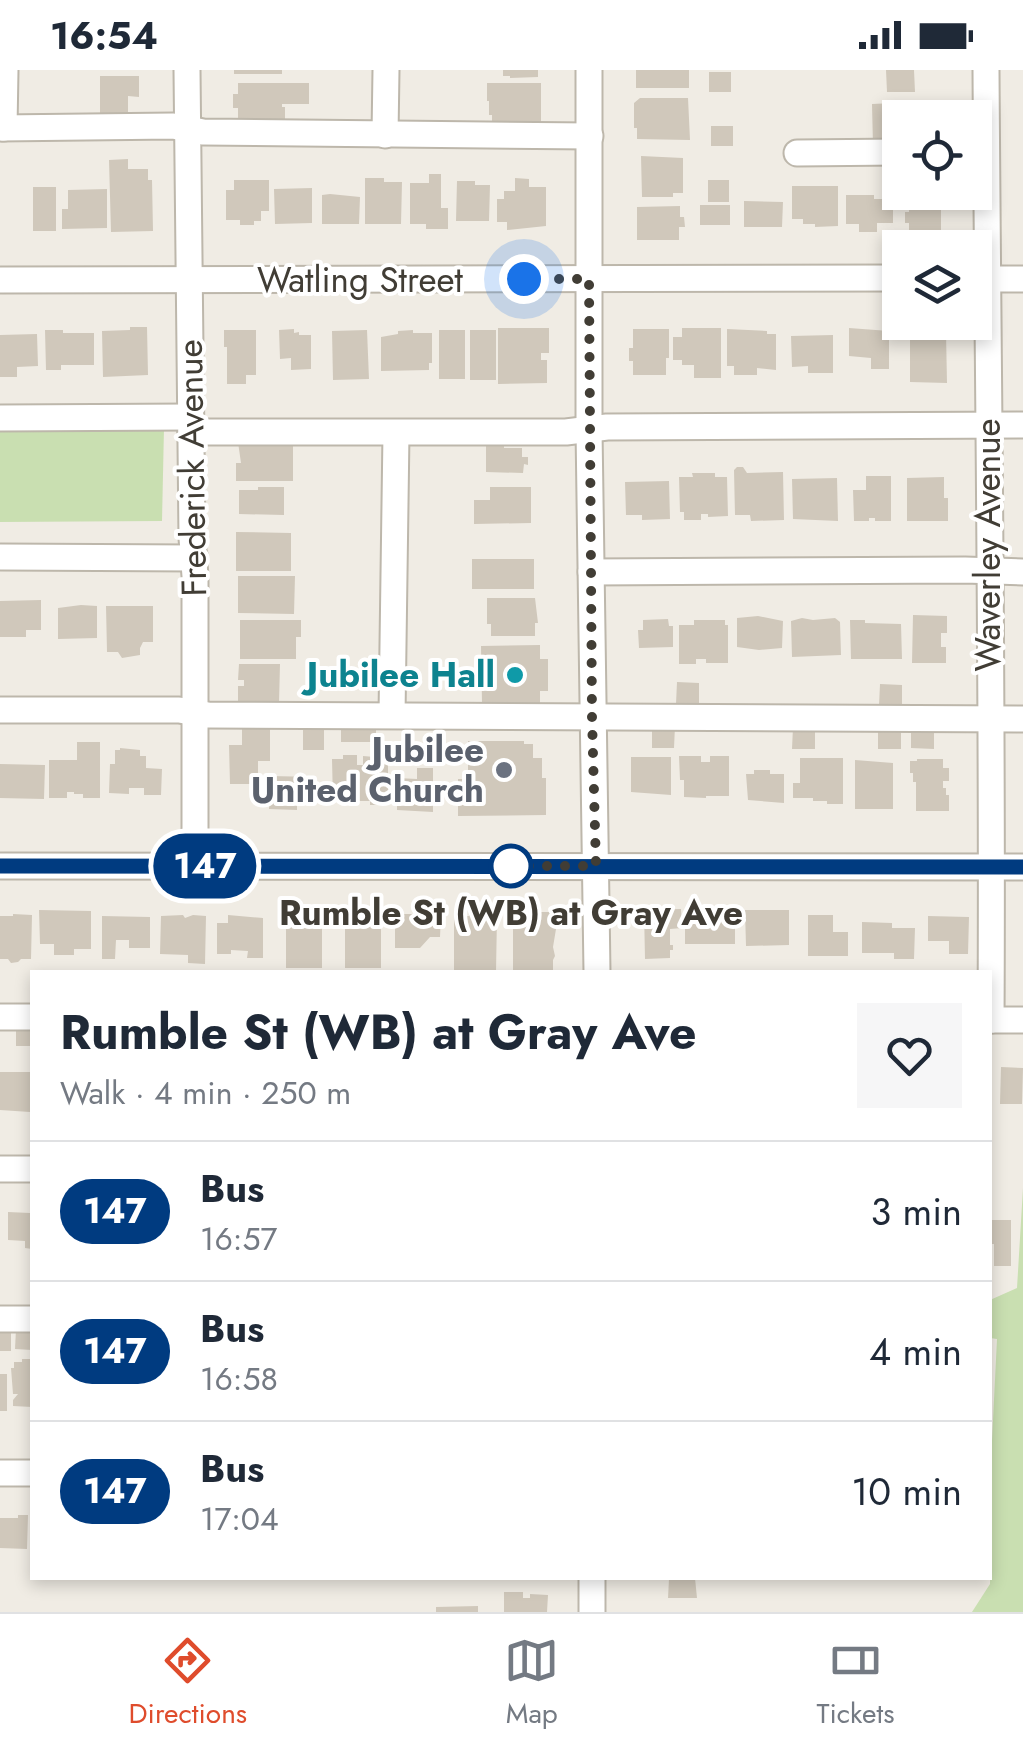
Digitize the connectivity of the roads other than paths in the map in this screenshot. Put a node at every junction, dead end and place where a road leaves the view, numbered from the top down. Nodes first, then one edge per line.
1 (4, 70) edge
2 (187, 70) edge
3 (386, 70) edge
4 (589, 70) edge
5 (986, 70) edge
6 (984, 100) edge
7 (2, 128) edge
8 (188, 129) junction
9 (385, 135) junction
10 (590, 136) junction
11 (882, 152) edge
12 (796, 153) dead end
13 (882, 278) edge
14 (589, 279) junction
15 (992, 279) edge
16 (1023, 279) edge
17 (0, 280) edge
18 (188, 280) junction
19 (984, 340) edge
20 (0, 418) edge
21 (190, 424) junction
22 (988, 424) junction
23 (1023, 425) edge
24 (589, 430) junction
25 (396, 433) junction
26 (0, 557) edge
27 (195, 558) junction
28 (989, 571) junction
29 (591, 572) junction
30 (1023, 572) edge
31 (0, 710) edge
32 (196, 714) junction
33 (392, 715) junction
34 (592, 717) junction
35 (990, 719) junction
36 (1023, 719) edge
37 (0, 866) edge
38 (195, 866) junction
39 (596, 866) junction
40 (992, 867) junction
41 (1023, 867) edge
42 (596, 970) edge
43 (991, 970) edge
44 (0, 1017) edge
45 (30, 1017) edge
46 (992, 1020) edge
47 (1023, 1020) edge
48 (0, 1169) edge
49 (30, 1169) edge
50 (0, 1319) edge
51 (30, 1320) edge
52 (0, 1473) edge
53 (30, 1473) edge
54 (592, 1580) edge
55 (592, 1612) edge

1 - 7 street
2 - 8 street, Frederick Avenue
3 - 9 street
4 - 10 street
5 - 6 street, Waverley Avenue
7 - 8 street
8 - 9 street
8 - 18 street, Frederick Avenue
9 - 10 street
10 - 14 street
11 - 12 street
13 - 14 street, Watling Street
14 - 18 street, Watling Street
14 - 24 street
15 - 16 street
17 - 18 street, Watling Street
18 - 21 street, Frederick Avenue
19 - 22 street, Waverley Avenue
20 - 21 street
21 - 25 street
21 - 27 street, Frederick Avenue
22 - 23 street
22 - 24 street
22 - 28 street, Waverley Avenue
24 - 25 street
24 - 29 street
25 - 33 street
26 - 27 street
27 - 32 street, Frederick Avenue
28 - 29 street
28 - 30 street
28 - 35 street, Waverley Avenue
29 - 34 street
31 - 32 street
32 - 33 street
32 - 38 street, Frederick Avenue
33 - 34 street
34 - 35 street
34 - 39 street
35 - 36 street
35 - 40 street, Waverley Avenue
37 - 38 street
38 - 39 street
39 - 40 street
39 - 42 street
40 - 41 street
40 - 43 street, Waverley Avenue
44 - 45 street
46 - 47 street
48 - 49 street
50 - 51 street
52 - 53 street
54 - 55 street

